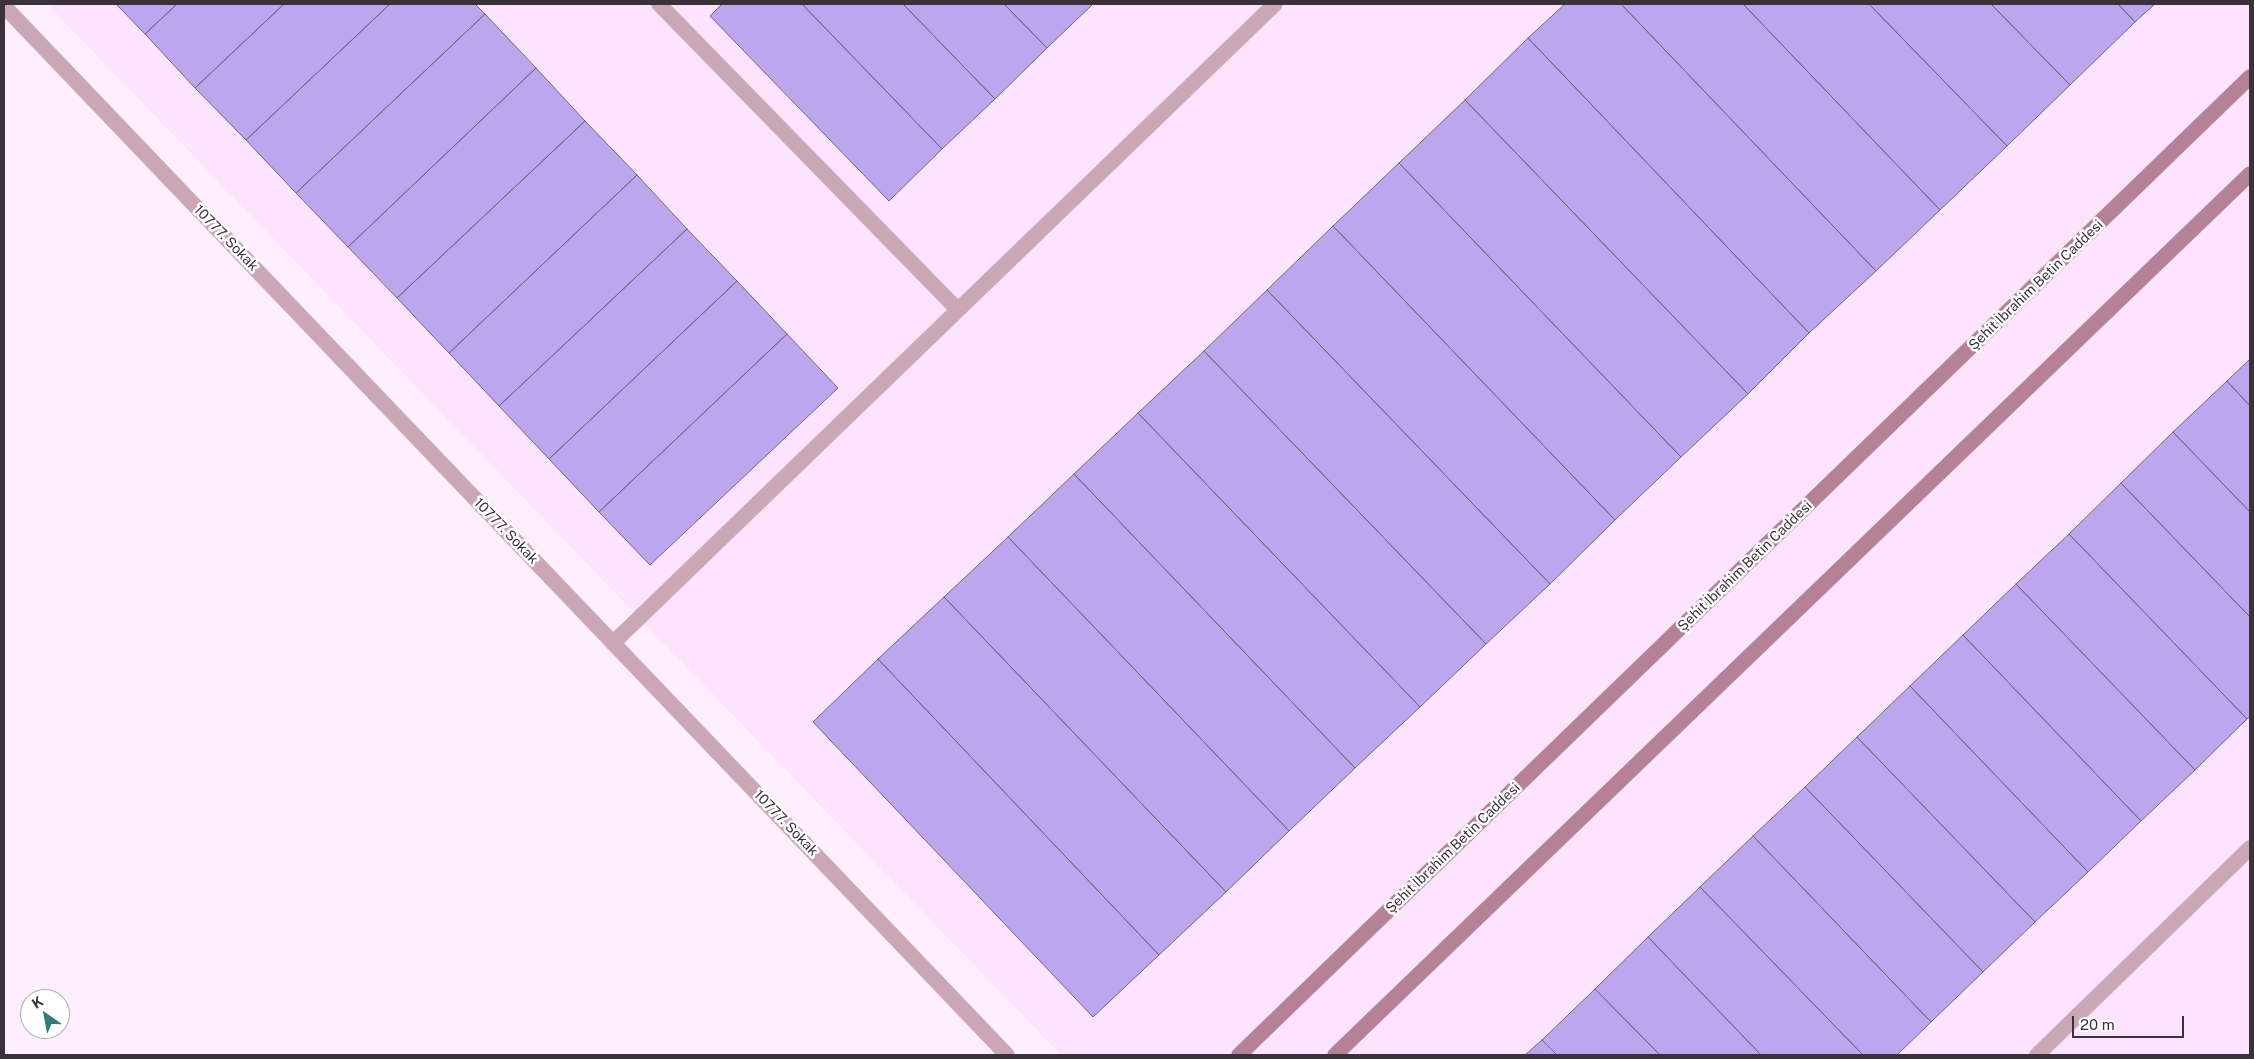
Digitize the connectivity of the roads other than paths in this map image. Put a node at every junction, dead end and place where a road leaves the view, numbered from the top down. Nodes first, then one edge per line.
1 (659, 4) edge
2 (1275, 4) edge
3 (4, 6) edge
4 (2250, 77) edge
5 (2250, 174) edge
6 (958, 310) junction
7 (614, 644) junction
8 (2250, 848) edge
9 (1007, 1055) edge
10 (1239, 1055) edge
11 (1335, 1055) edge
12 (2036, 1055) edge

1 - 6 street
2 - 6 street
3 - 7 street, 10777. Sokak
4 - 10 street, Şehit İbrahim Betin Caddesi
5 - 11 street
6 - 7 street
7 - 9 street, 10777. Sokak
8 - 12 street

